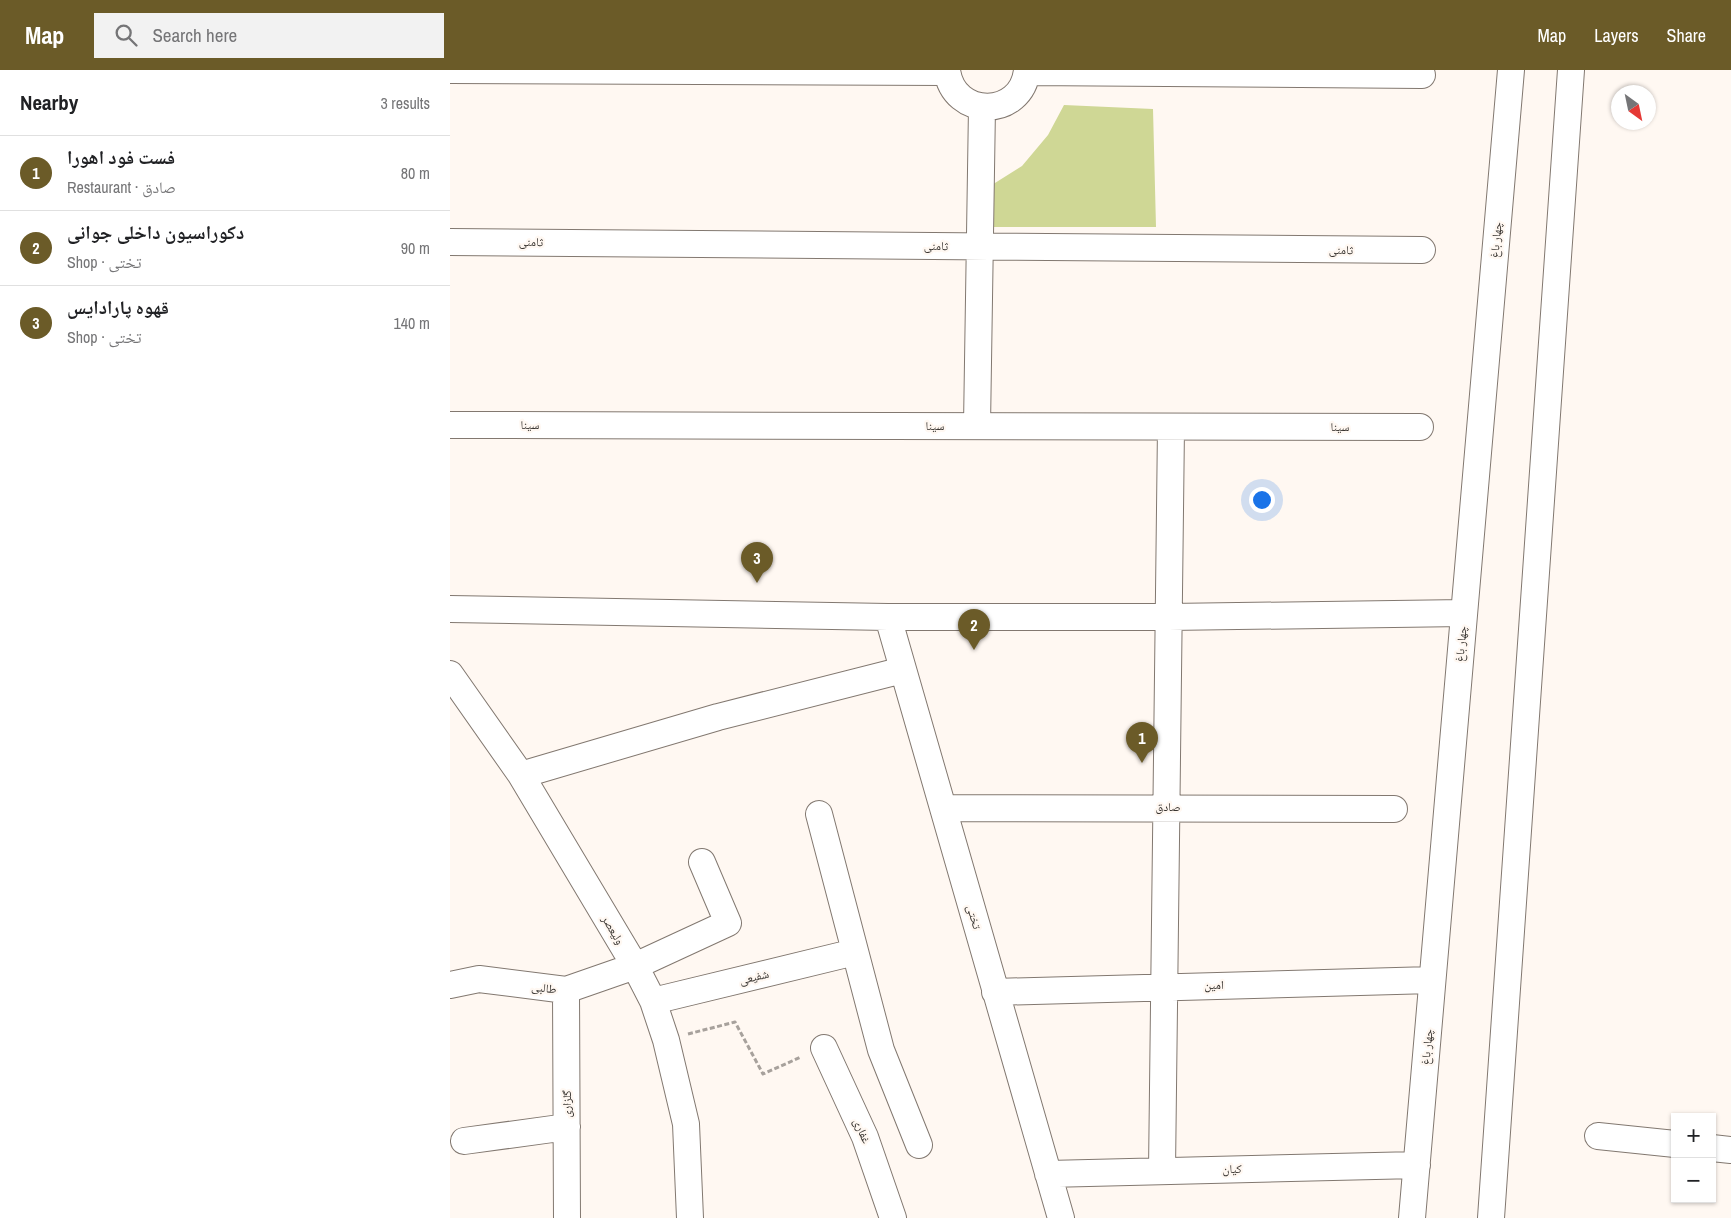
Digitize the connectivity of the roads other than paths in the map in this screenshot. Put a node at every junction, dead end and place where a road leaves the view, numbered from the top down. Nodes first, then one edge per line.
1 (450, 70) edge
2 (1511, 70) edge
3 (1571, 70) edge
4 (946, 71) edge
5 (1027, 71) edge
6 (1422, 75) dead end
7 (982, 107) junction
8 (450, 242) edge
9 (980, 246) junction
10 (1422, 250) dead end
11 (450, 425) edge
12 (978, 426) junction
13 (1171, 427) junction
14 (1420, 427) dead end
15 (450, 609) edge
16 (1464, 613) junction
17 (888, 617) junction
18 (1169, 617) junction
19 (903, 670) junction
20 (450, 674) edge
21 (521, 775) junction
22 (1166, 807) junction
23 (943, 808) junction
24 (1394, 809) dead end
25 (819, 814) dead end
26 (702, 862) dead end
27 (855, 952) junction
28 (635, 966) junction
29 (1432, 980) junction
30 (450, 985) edge
31 (1164, 986) junction
32 (566, 990) junction
33 (995, 992) junction
34 (653, 1001) junction
35 (824, 1048) road end
36 (567, 1127) junction
37 (1598, 1136) dead end
38 (464, 1141) dead end
39 (1671, 1144) edge
40 (919, 1145) dead end
41 (1716, 1148) edge
42 (1731, 1150) edge
43 (1417, 1165) junction
44 (1162, 1171) junction
45 (1048, 1174) junction
46 (567, 1218) edge
47 (690, 1218) edge
48 (893, 1218) edge
49 (1061, 1218) edge
50 (1412, 1218) edge
51 (1491, 1218) edge

1 - 4 street
2 - 16 street, چهار باغ
3 - 51 street
4 - 7 street
5 - 6 street
5 - 7 street
7 - 9 street
8 - 9 street, ثامنی
9 - 10 street, ثامنی
9 - 12 street
11 - 12 street, سینا
12 - 13 street, سینا
13 - 14 street, سینا
13 - 18 street
15 - 17 street
16 - 18 street
16 - 29 street, چهار باغ
17 - 18 street
17 - 19 street, تختی
18 - 22 street
19 - 21 street
19 - 23 street, تختی
20 - 21 street, ولیعصر
21 - 28 street, ولیعصر
22 - 23 street, صادق
22 - 24 street, صادق
22 - 31 street
23 - 33 street, تختی
25 - 27 street
26 - 28 street, طالبی
27 - 34 street, شفیعی
27 - 40 street
28 - 32 street, طالبی
28 - 34 street, ولیعصر
29 - 31 street, امین
29 - 43 street, چهار باغ
30 - 32 street, طالبی
31 - 33 street, امین
31 - 44 street
32 - 36 street, گلزاری
33 - 45 street, تختی
34 - 47 street, ولیعصر
35 - 48 street, غفاری
36 - 38 street
36 - 46 street, گلزاری
37 - 39 street
41 - 42 street
43 - 44 street, کیان
43 - 50 street, چهار باغ
44 - 45 street, کیان
45 - 49 street, تختی

